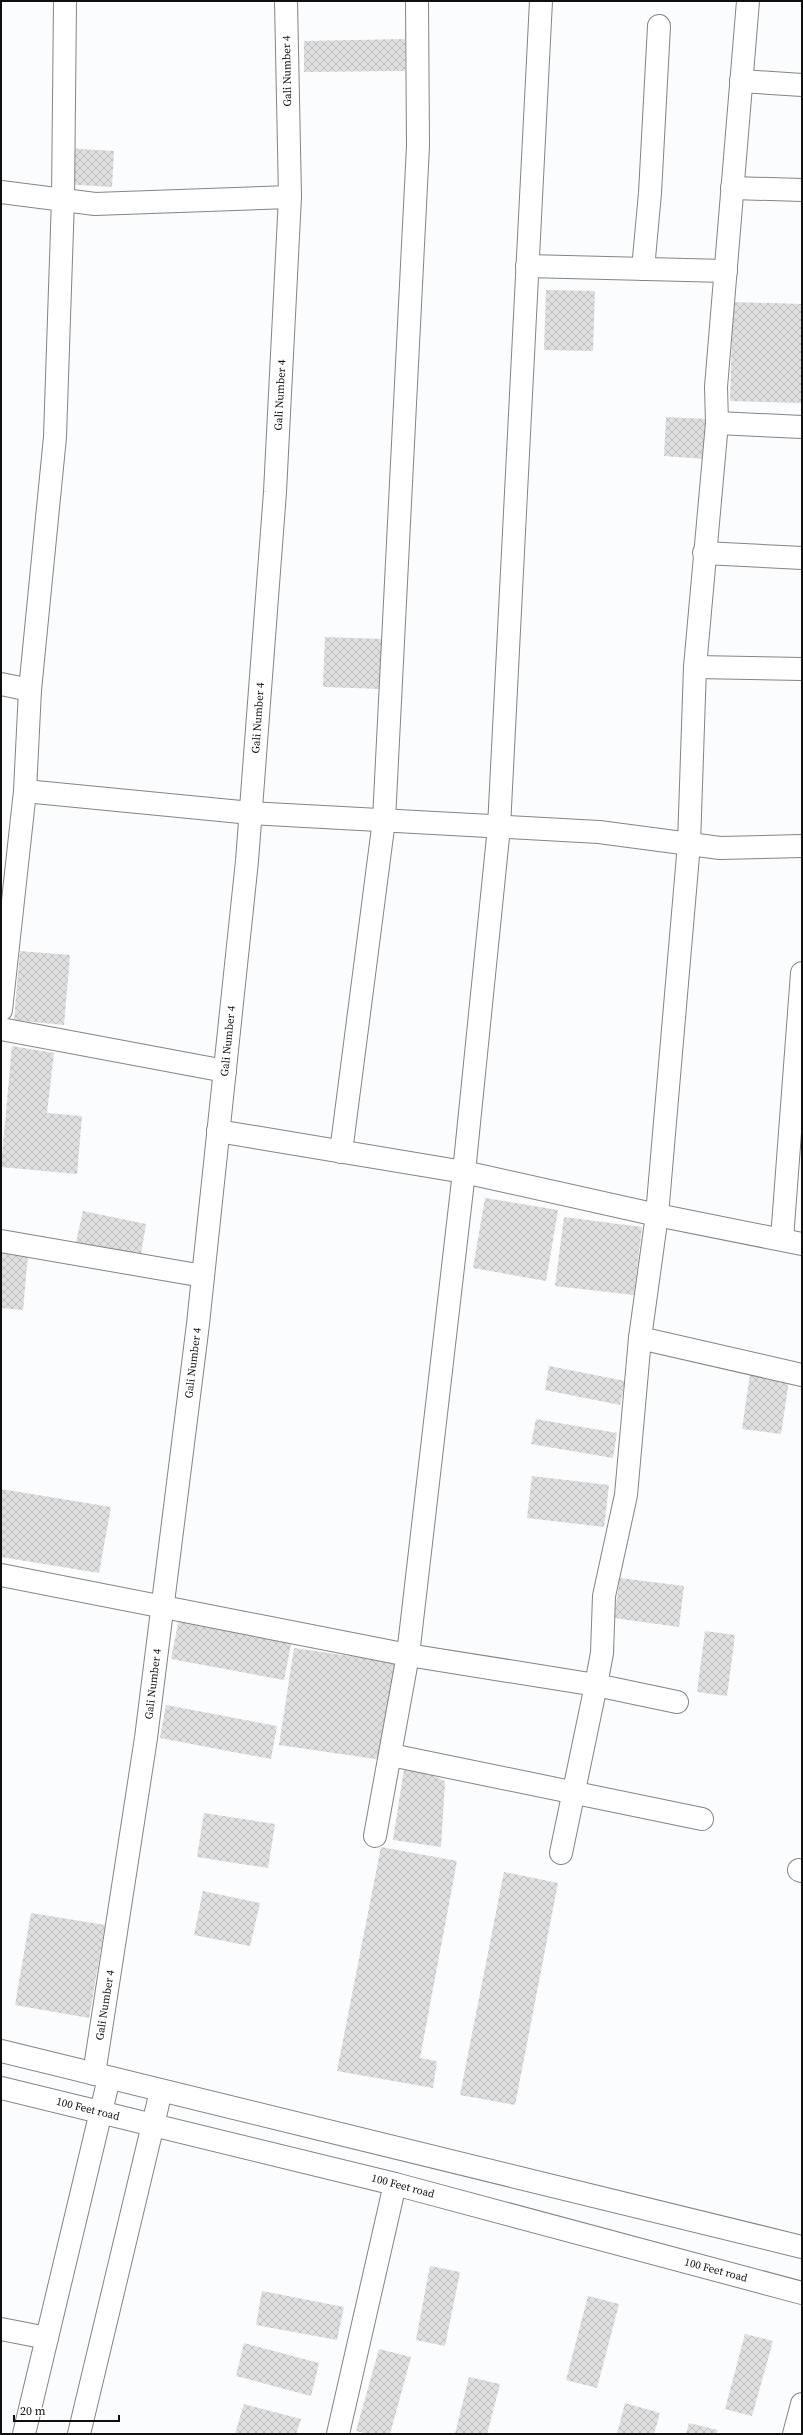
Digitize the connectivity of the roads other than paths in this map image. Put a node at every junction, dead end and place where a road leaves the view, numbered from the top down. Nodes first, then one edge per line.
1 (65, 1) edge
2 (286, 1) edge
3 (417, 1) edge
4 (541, 1) edge
5 (748, 1) edge
6 (659, 26) dead end
7 (741, 81) junction
8 (802, 85) edge
9 (732, 188) junction
10 (802, 190) edge
11 (1, 192) edge
12 (290, 197) junction
13 (63, 200) junction
14 (527, 266) junction
15 (643, 269) junction
16 (726, 271) junction
17 (717, 422) junction
18 (802, 427) edge
19 (704, 552) junction
20 (802, 558) edge
21 (695, 667) junction
22 (802, 669) edge
23 (1, 684) edge
24 (30, 690) junction
25 (25, 791) junction
26 (251, 813) junction
27 (384, 820) junction
28 (499, 827) junction
29 (689, 844) junction
30 (802, 846) edge
31 (802, 973) edge
32 (1, 1010) edge
33 (1, 1029) edge
34 (224, 1071) junction
35 (218, 1131) junction
36 (341, 1152) junction
37 (464, 1172) junction
38 (657, 1215) junction
39 (1, 1241) edge
40 (792, 1242) edge
41 (203, 1276) junction
42 (640, 1338) junction
43 (802, 1375) edge
44 (1, 1575) edge
45 (162, 1605) junction
46 (408, 1655) junction
47 (596, 1685) junction
48 (677, 1702) dead end
49 (391, 1755) junction
50 (574, 1794) junction
51 (702, 1819) dead end
52 (375, 1836) dead end
53 (561, 1853) dead end
54 (1, 2051) edge
55 (102, 2076) junction
56 (1, 2088) edge
57 (161, 2091) junction
58 (101, 2112) junction
59 (153, 2125) junction
60 (395, 2184) junction
61 (802, 2247) edge
62 (802, 2293) edge
63 (1, 2329) edge
64 (47, 2338) junction
65 (802, 2404) edge
66 (24, 2434) edge
67 (79, 2434) edge
68 (338, 2434) edge
69 (794, 2434) edge

1 - 13 street
2 - 12 street, Gali Number 4
3 - 27 street
4 - 14 street
5 - 7 street
6 - 15 street
7 - 8 street
7 - 9 street
9 - 10 street
9 - 16 street
11 - 13 street
12 - 13 street
12 - 26 street, Gali Number 4
13 - 24 street
14 - 15 street
14 - 28 street
15 - 16 street
16 - 17 street
17 - 18 street
17 - 19 street
19 - 20 street
19 - 21 street
21 - 22 street
21 - 29 street
23 - 24 street
24 - 25 street
25 - 26 street
25 - 32 street
26 - 27 street
26 - 34 street, Gali Number 4
27 - 28 street
27 - 36 street
28 - 29 street
28 - 37 street
29 - 30 street
29 - 38 street
31 - 40 street
33 - 34 street
34 - 35 street, Gali Number 4
35 - 36 street
35 - 41 street, Gali Number 4
36 - 37 street
37 - 38 street
37 - 46 street
38 - 40 street
38 - 42 street
39 - 41 street
41 - 45 street, Gali Number 4
42 - 43 street
42 - 47 street
44 - 45 street
45 - 46 street
45 - 55 street, Gali Number 4
46 - 47 street
46 - 49 street
47 - 48 street
47 - 50 street
49 - 50 street
49 - 52 street
50 - 51 street
50 - 53 street
54 - 55 street
55 - 57 street
55 - 58 street, Gali Number 4
56 - 58 street, 100 Feet road
57 - 59 street
57 - 61 street
58 - 59 street, 100 Feet road
58 - 64 street, Gali Number 4
59 - 60 street, 100 Feet road
59 - 67 street
60 - 62 street, 100 Feet road
60 - 68 street
63 - 64 street
64 - 66 street, Gali Number 4
65 - 69 street

